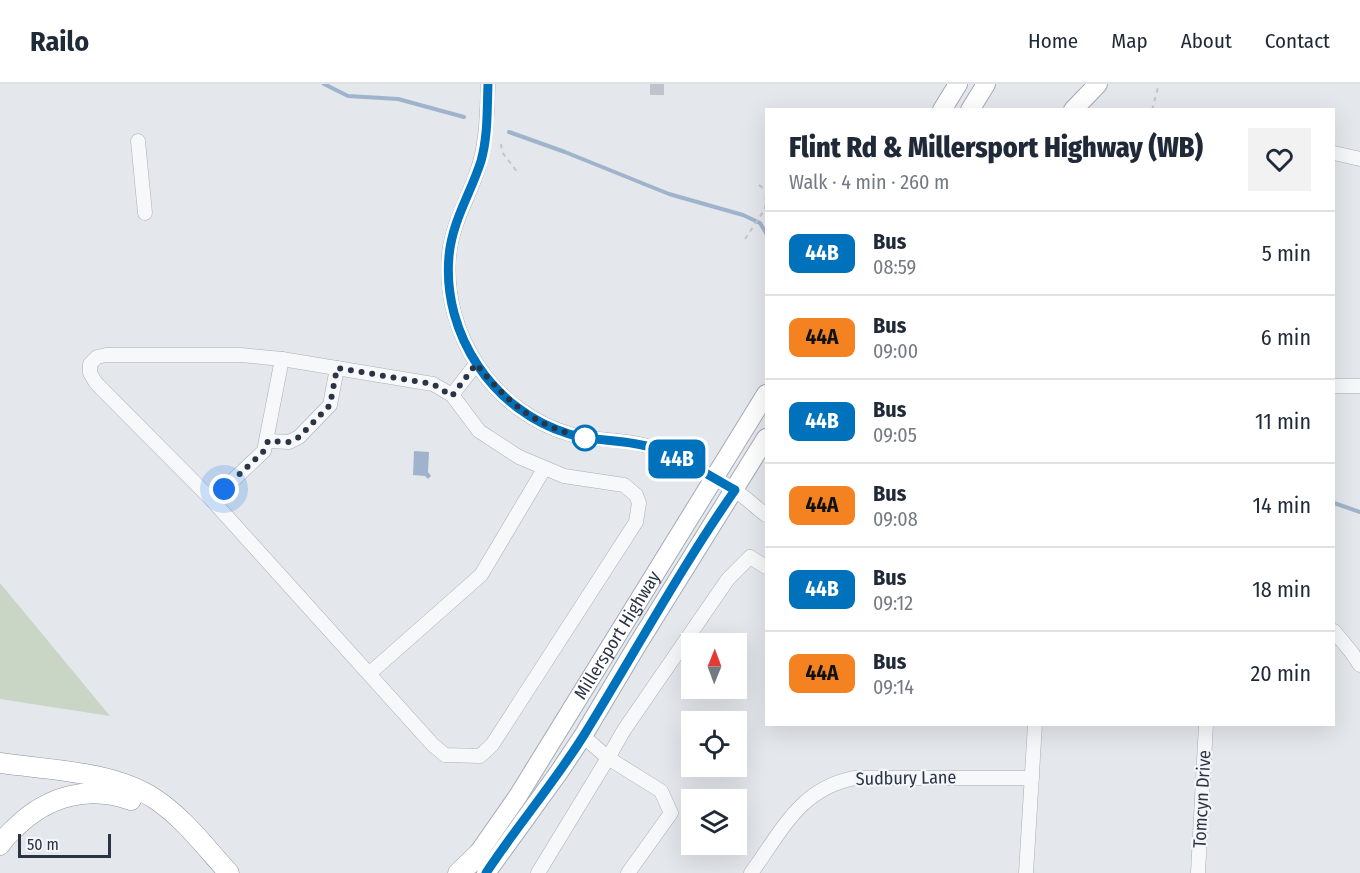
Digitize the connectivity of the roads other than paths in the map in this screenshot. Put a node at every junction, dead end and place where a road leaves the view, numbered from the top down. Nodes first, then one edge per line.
1 (488, 84) edge
2 (958, 84) edge
3 (986, 84) edge
4 (1098, 84) edge
5 (943, 108) edge
6 (971, 108) edge
7 (1075, 108) edge
8 (138, 141) dead end
9 (1335, 153) edge
10 (1360, 159) edge
11 (145, 213) dead end
12 (282, 359) junction
13 (476, 364) junction
14 (337, 368) junction
15 (1335, 386) edge
16 (1360, 386) edge
17 (452, 396) junction
18 (765, 396) edge
19 (765, 440) edge
20 (268, 441) junction
21 (544, 469) junction
22 (715, 479) junction
23 (735, 490) junction
24 (212, 500) junction
25 (765, 514) edge
26 (765, 566) edge
27 (1335, 632) edge
28 (1360, 665) edge
29 (370, 673) junction
30 (1035, 726) edge
31 (1206, 726) edge
32 (583, 736) junction
33 (608, 758) junction
34 (0, 763) edge
35 (1032, 778) junction
36 (0, 844) edge
37 (479, 853) junction
38 (214, 873) edge
39 (230, 873) edge
40 (458, 873) edge
41 (464, 873) edge
42 (486, 873) edge
43 (538, 873) edge
44 (628, 873) edge
45 (751, 873) edge
46 (1026, 873) edge
47 (1198, 873) edge

1 - 13 street
2 - 5 main road
3 - 6 main road
4 - 7 main road
8 - 11 street
9 - 10 street
12 - 14 street
12 - 20 street
12 - 24 street
13 - 17 street
13 - 22 street
14 - 17 street
14 - 20 street
15 - 16 street
17 - 21 street
18 - 22 main road, Millersport Highway
19 - 23 main road, Millersport Highway
20 - 24 street
21 - 29 street
21 - 29 street
22 - 23 street
22 - 37 main road, Millersport Highway
23 - 25 street
23 - 32 main road, Millersport Highway
24 - 29 street
26 - 33 street
27 - 28 street
30 - 35 street
31 - 47 street, Tomcyn Drive
32 - 33 street
32 - 42 main road, Millersport Highway
33 - 43 street
33 - 44 street
34 - 39 highway
35 - 45 street, Sudbury Lane
35 - 46 street
36 - 38 highway
37 - 40 highway
37 - 41 main road, Millersport Highway

